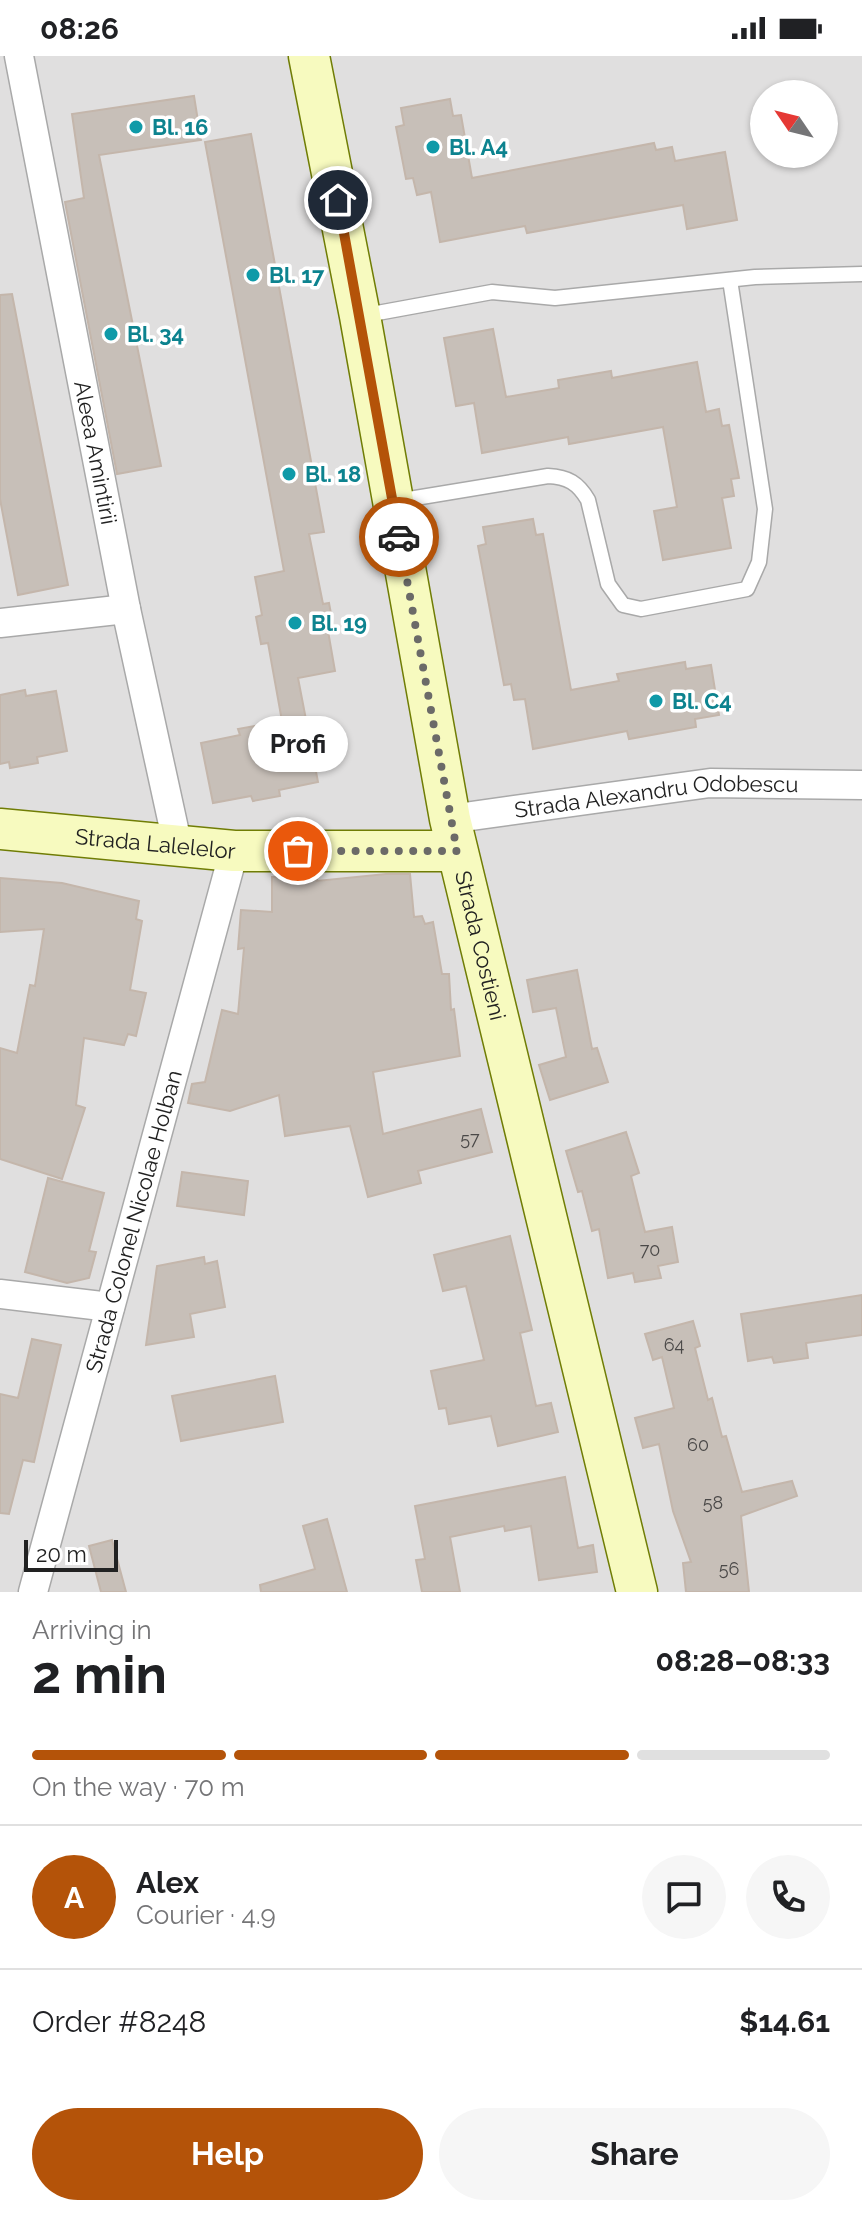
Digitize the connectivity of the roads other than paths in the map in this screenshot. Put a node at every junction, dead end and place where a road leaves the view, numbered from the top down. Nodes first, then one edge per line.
1 (19, 56) edge
2 (309, 56) edge
3 (862, 274) edge
4 (730, 280) junction
5 (360, 316) junction
6 (393, 502) junction
7 (126, 609) junction
8 (0, 623) edge
9 (862, 785) edge
10 (0, 829) edge
11 (453, 835) junction
12 (178, 847) junction
13 (234, 851) junction
14 (0, 1294) edge
15 (110, 1307) junction
16 (33, 1592) edge
17 (637, 1592) edge

1 - 7 street, Aleea Amintirii
2 - 5 street, Strada Costieni
3 - 4 lane
4 - 5 lane
4 - 6 lane
5 - 6 street, Strada Costieni
6 - 11 street, Strada Costieni
7 - 8 street
7 - 12 street, Aleea Amintirii
9 - 11 street, Strada Alexandru Odobescu
10 - 12 street, Strada Lalelelor
11 - 13 street, Strada Lalelelor
11 - 17 street, Strada Costieni
12 - 13 street, Strada Lalelelor
13 - 15 street, Strada Colonel Nicolae Holban
14 - 15 street
15 - 16 street, Strada Colonel Nicolae Holban

